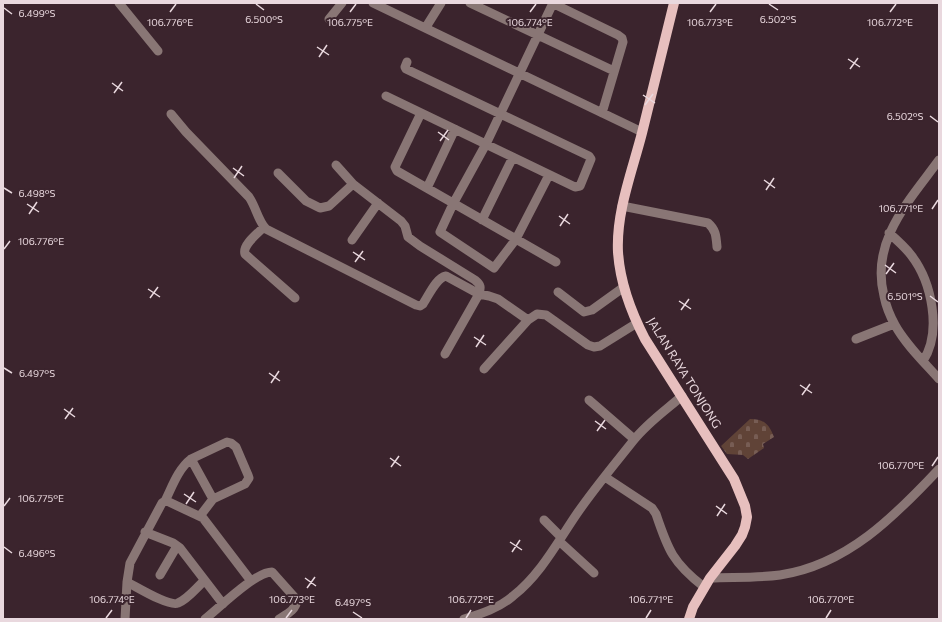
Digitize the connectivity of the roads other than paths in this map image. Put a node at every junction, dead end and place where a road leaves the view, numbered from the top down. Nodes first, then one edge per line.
1 (119, 3) edge
2 (342, 3) edge
3 (374, 3) edge
4 (441, 3) edge
5 (470, 3) edge
6 (552, 3) edge
7 (674, 3) edge
8 (329, 19) dead end
9 (426, 27) junction
10 (538, 35) junction
11 (158, 51) dead end
12 (407, 62) dead end
13 (614, 72) junction
14 (519, 73) junction
15 (386, 96) dead end
16 (421, 113) junction
17 (602, 113) junction
18 (171, 114) dead end
19 (500, 114) junction
20 (455, 129) junction
21 (642, 132) junction
22 (486, 144) junction
23 (513, 157) junction
24 (939, 160) edge
25 (336, 164) dead end
26 (278, 173) dead end
27 (549, 175) junction
28 (353, 184) junction
29 (427, 188) junction
30 (378, 204) junction
31 (453, 204) junction
32 (622, 206) junction
33 (482, 220) junction
34 (264, 227) junction
35 (889, 233) junction
36 (516, 239) junction
37 (352, 240) dead end
38 (717, 247) dead end
39 (556, 262) dead end
40 (624, 287) junction
41 (558, 292) dead end
42 (479, 294) junction
43 (295, 298) dead end
44 (528, 320) junction
45 (637, 323) junction
46 (894, 324) junction
47 (856, 339) dead end
48 (445, 354) dead end
49 (923, 361) junction
50 (484, 369) dead end
51 (939, 379) edge
52 (682, 396) junction
53 (589, 400) dead end
54 (634, 439) junction
55 (191, 459) junction
56 (939, 469) edge
57 (605, 477) junction
58 (213, 499) junction
59 (165, 501) junction
60 (200, 516) junction
61 (544, 520) dead end
62 (146, 532) junction
63 (560, 539) junction
64 (177, 546) junction
65 (594, 574) dead end
66 (160, 575) dead end
67 (710, 578) junction
68 (204, 581) junction
69 (251, 581) junction
70 (127, 582) junction
71 (704, 587) junction
72 (223, 604) junction
73 (125, 619) edge
74 (205, 619) edge
75 (279, 619) edge
76 (464, 619) edge
77 (689, 619) edge

1 - 11 street
2 - 8 street
3 - 9 street
4 - 9 street
5 - 10 street
6 - 10 street
6 - 13 street
7 - 21 main road, JALAN RAYA TONJONG
9 - 14 street
10 - 13 street
10 - 14 street
12 - 19 street
13 - 17 street
14 - 17 street
14 - 19 street
15 - 16 street
16 - 20 street
16 - 29 street
17 - 21 street
18 - 34 street
19 - 22 street
19 - 27 street
20 - 22 street
20 - 29 street
21 - 32 main road, JALAN RAYA TONJONG
22 - 23 street
22 - 31 street
23 - 27 street
23 - 33 street
24 - 35 street
25 - 28 street
26 - 28 street
27 - 36 street
28 - 30 street
29 - 31 street
30 - 37 street
30 - 42 street
31 - 33 street
31 - 36 street
32 - 38 street
32 - 40 main road, JALAN RAYA TONJONG
33 - 36 street
34 - 42 street
34 - 43 street
35 - 46 street
35 - 49 street
36 - 39 street
40 - 41 street
40 - 45 main road, JALAN RAYA TONJONG
42 - 44 street
42 - 48 street
44 - 45 street
44 - 50 street
45 - 52 main road, JALAN RAYA TONJONG
46 - 47 street
46 - 49 street
49 - 51 street
52 - 54 street
52 - 67 main road, JALAN RAYA TONJONG
53 - 54 street
54 - 57 street
55 - 58 street
55 - 58 street
55 - 59 street
56 - 67 street
57 - 63 street
57 - 71 street
58 - 60 street
59 - 60 street
59 - 62 street
60 - 69 street
61 - 63 street
62 - 64 street
62 - 70 street
63 - 65 street
63 - 76 street
64 - 66 street
64 - 68 street
67 - 71 main road, JALAN RAYA TONJONG
68 - 70 street
68 - 72 street
69 - 72 street
69 - 75 street
70 - 73 street
71 - 77 main road, JALAN RAYA TONJONG
72 - 74 street

